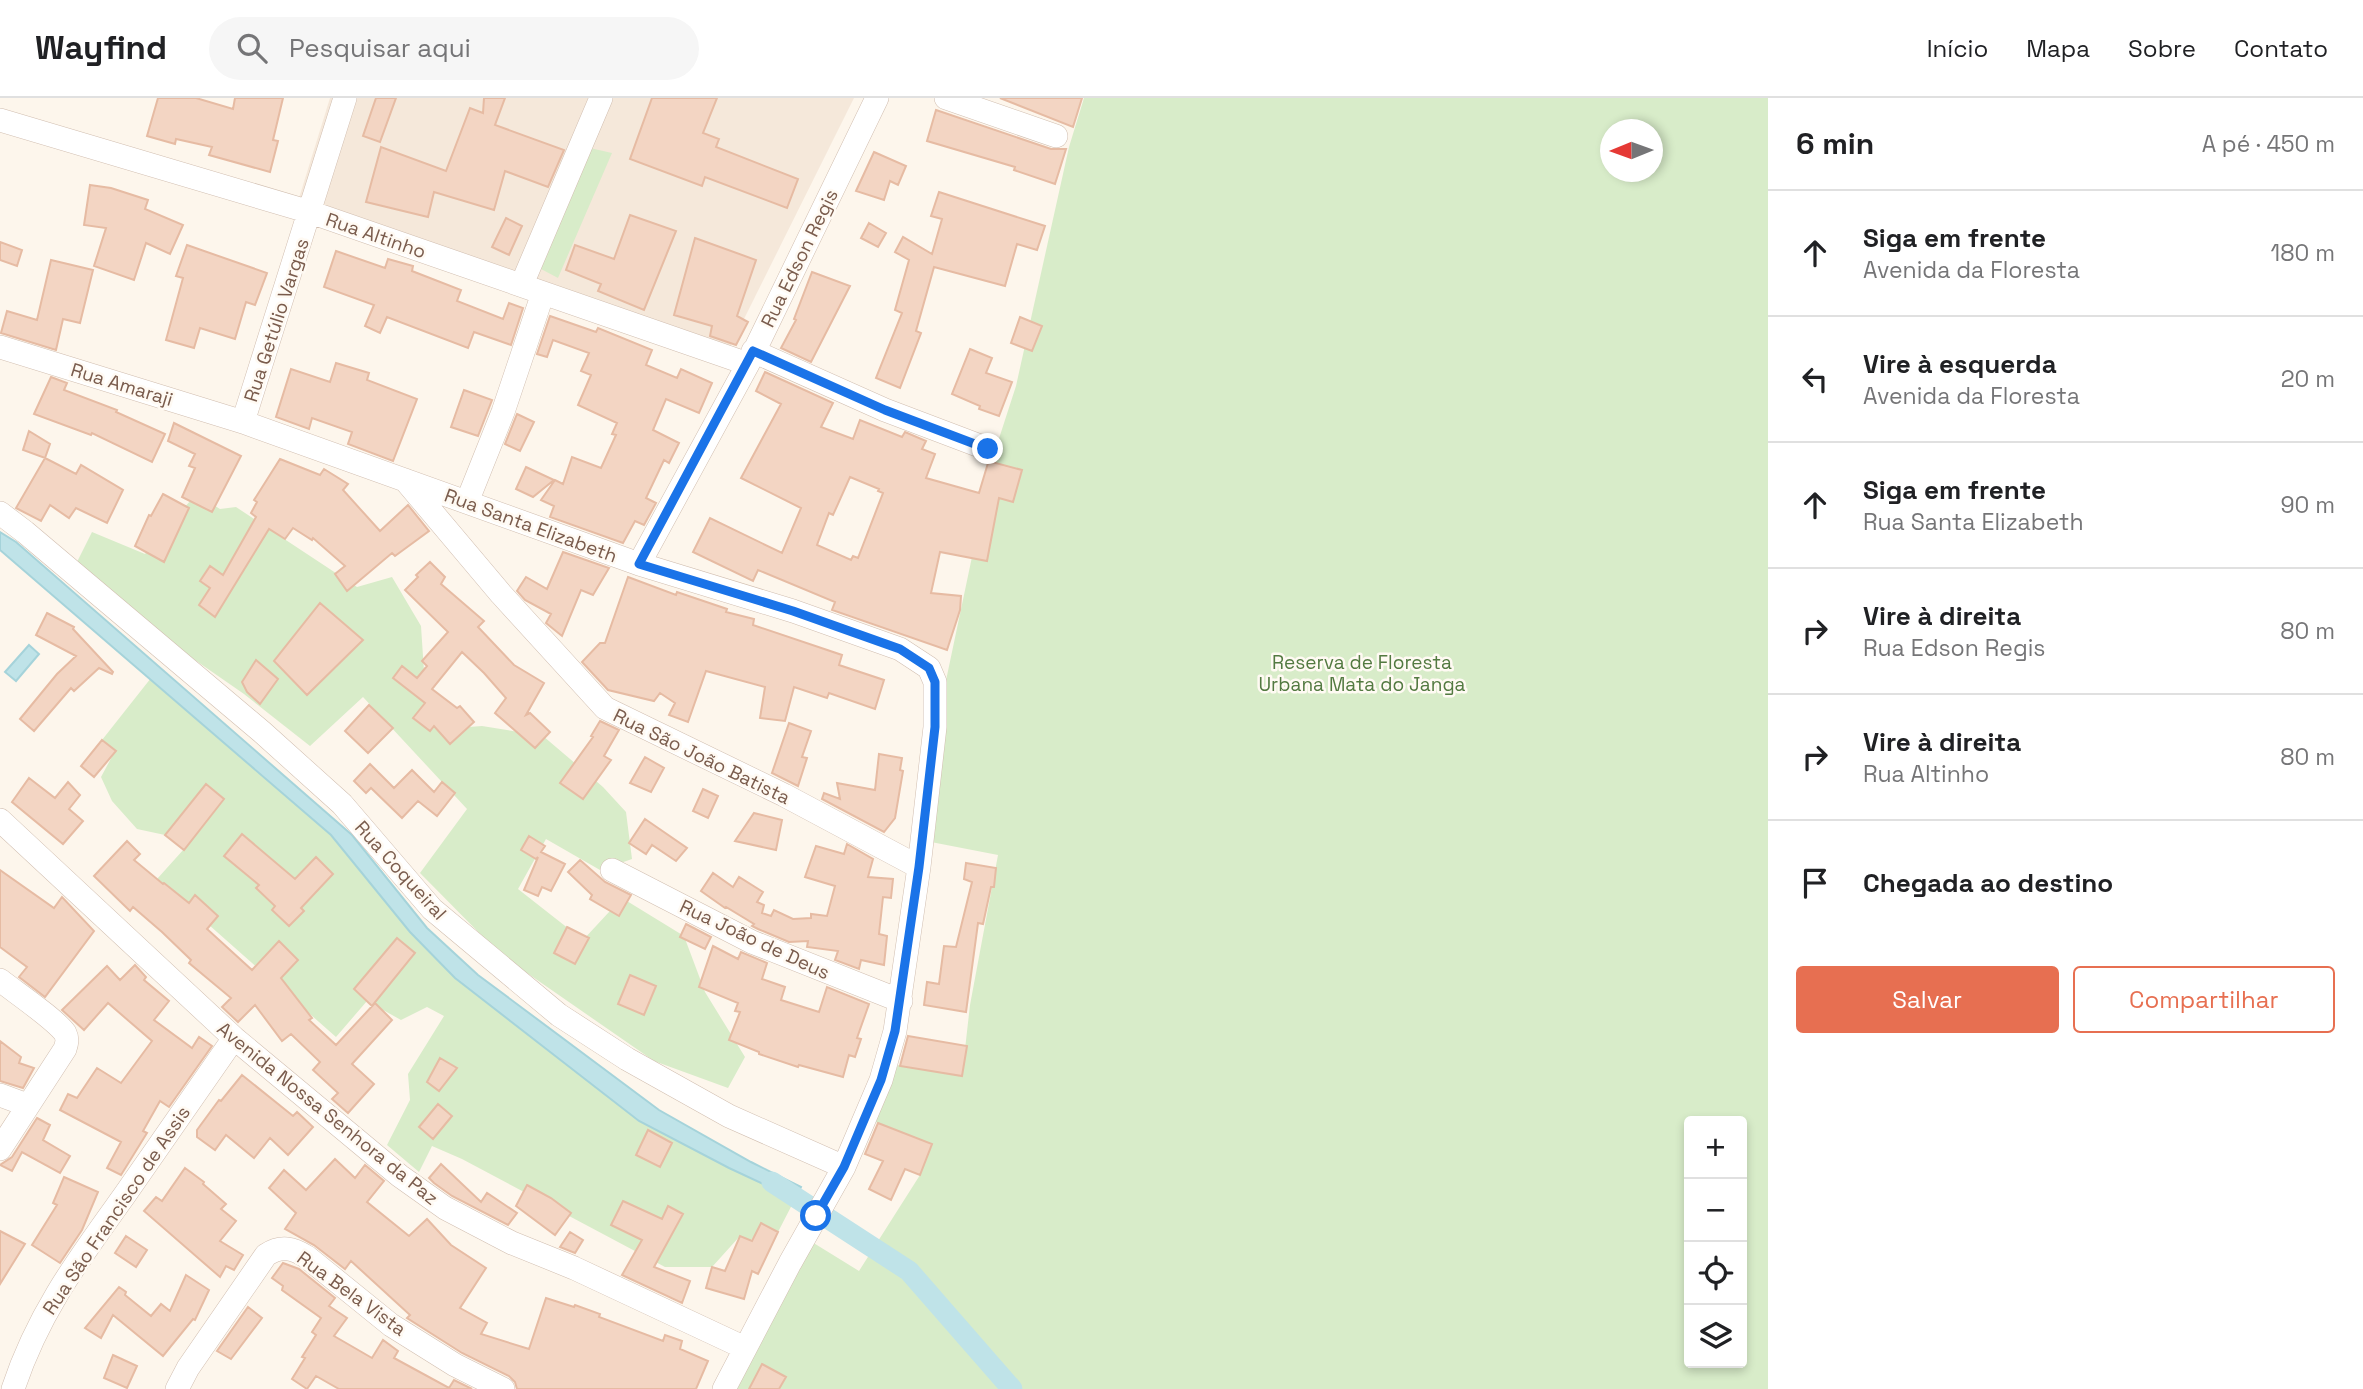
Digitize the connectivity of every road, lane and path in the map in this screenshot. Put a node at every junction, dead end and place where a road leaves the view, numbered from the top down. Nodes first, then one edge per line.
1 (345, 98) edge
2 (601, 98) edge
3 (877, 98) edge
4 (946, 98) edge
5 (0, 120) edge
6 (1056, 136) dead end
7 (310, 212) junction
8 (522, 284) junction
9 (543, 293) junction
10 (0, 347) edge
11 (750, 357) junction
12 (243, 422) junction
13 (988, 449) dead end
14 (405, 480) junction
15 (467, 502) junction
16 (0, 513) edge
17 (639, 564) junction
18 (0, 820) edge
19 (919, 867) junction
20 (612, 870) dead end
21 (0, 980) edge
22 (901, 1001) junction
23 (234, 1038) junction
24 (0, 1095) edge
25 (27, 1105) junction
26 (0, 1149) edge
27 (840, 1174) junction
28 (745, 1348) junction
29 (13, 1389) edge
30 (177, 1389) edge
31 (503, 1389) edge
32 (724, 1389) edge

1 - 7 street, Rua Getúlio Vargas
2 - 8 street
3 - 11 street, Rua Edson Regis
4 - 6 street
5 - 7 street, Rua Altinho
7 - 8 street, Rua Altinho
7 - 12 street, Rua Getúlio Vargas
8 - 9 street, Rua Altinho
9 - 11 street, Rua Altinho
9 - 15 street
10 - 12 street, Rua Amaraji
11 - 13 street, Rua Altinho
11 - 17 street, Rua Edson Regis
12 - 14 street, Rua Santa Elizabeth
14 - 15 street, Rua Santa Elizabeth
14 - 19 street, Rua São João Batista
15 - 17 street, Rua Santa Elizabeth
16 - 27 street, Rua Coqueiral
17 - 19 street, Rua Santa Elizabeth
18 - 23 street, Avenida Nossa Senhora da Paz
19 - 22 street, Rua Santa Elizabeth
20 - 22 street, Rua João de Deus
21 - 25 street
22 - 27 street, Rua Santa Elizabeth
23 - 28 street, Avenida Nossa Senhora da Paz
23 - 29 street, Rua São Francisco de Assis
24 - 25 street
25 - 26 street
27 - 28 street, Rua Santa Elizabeth
28 - 32 street, Rua Santa Elizabeth
30 - 31 street, Rua Bela Vista

